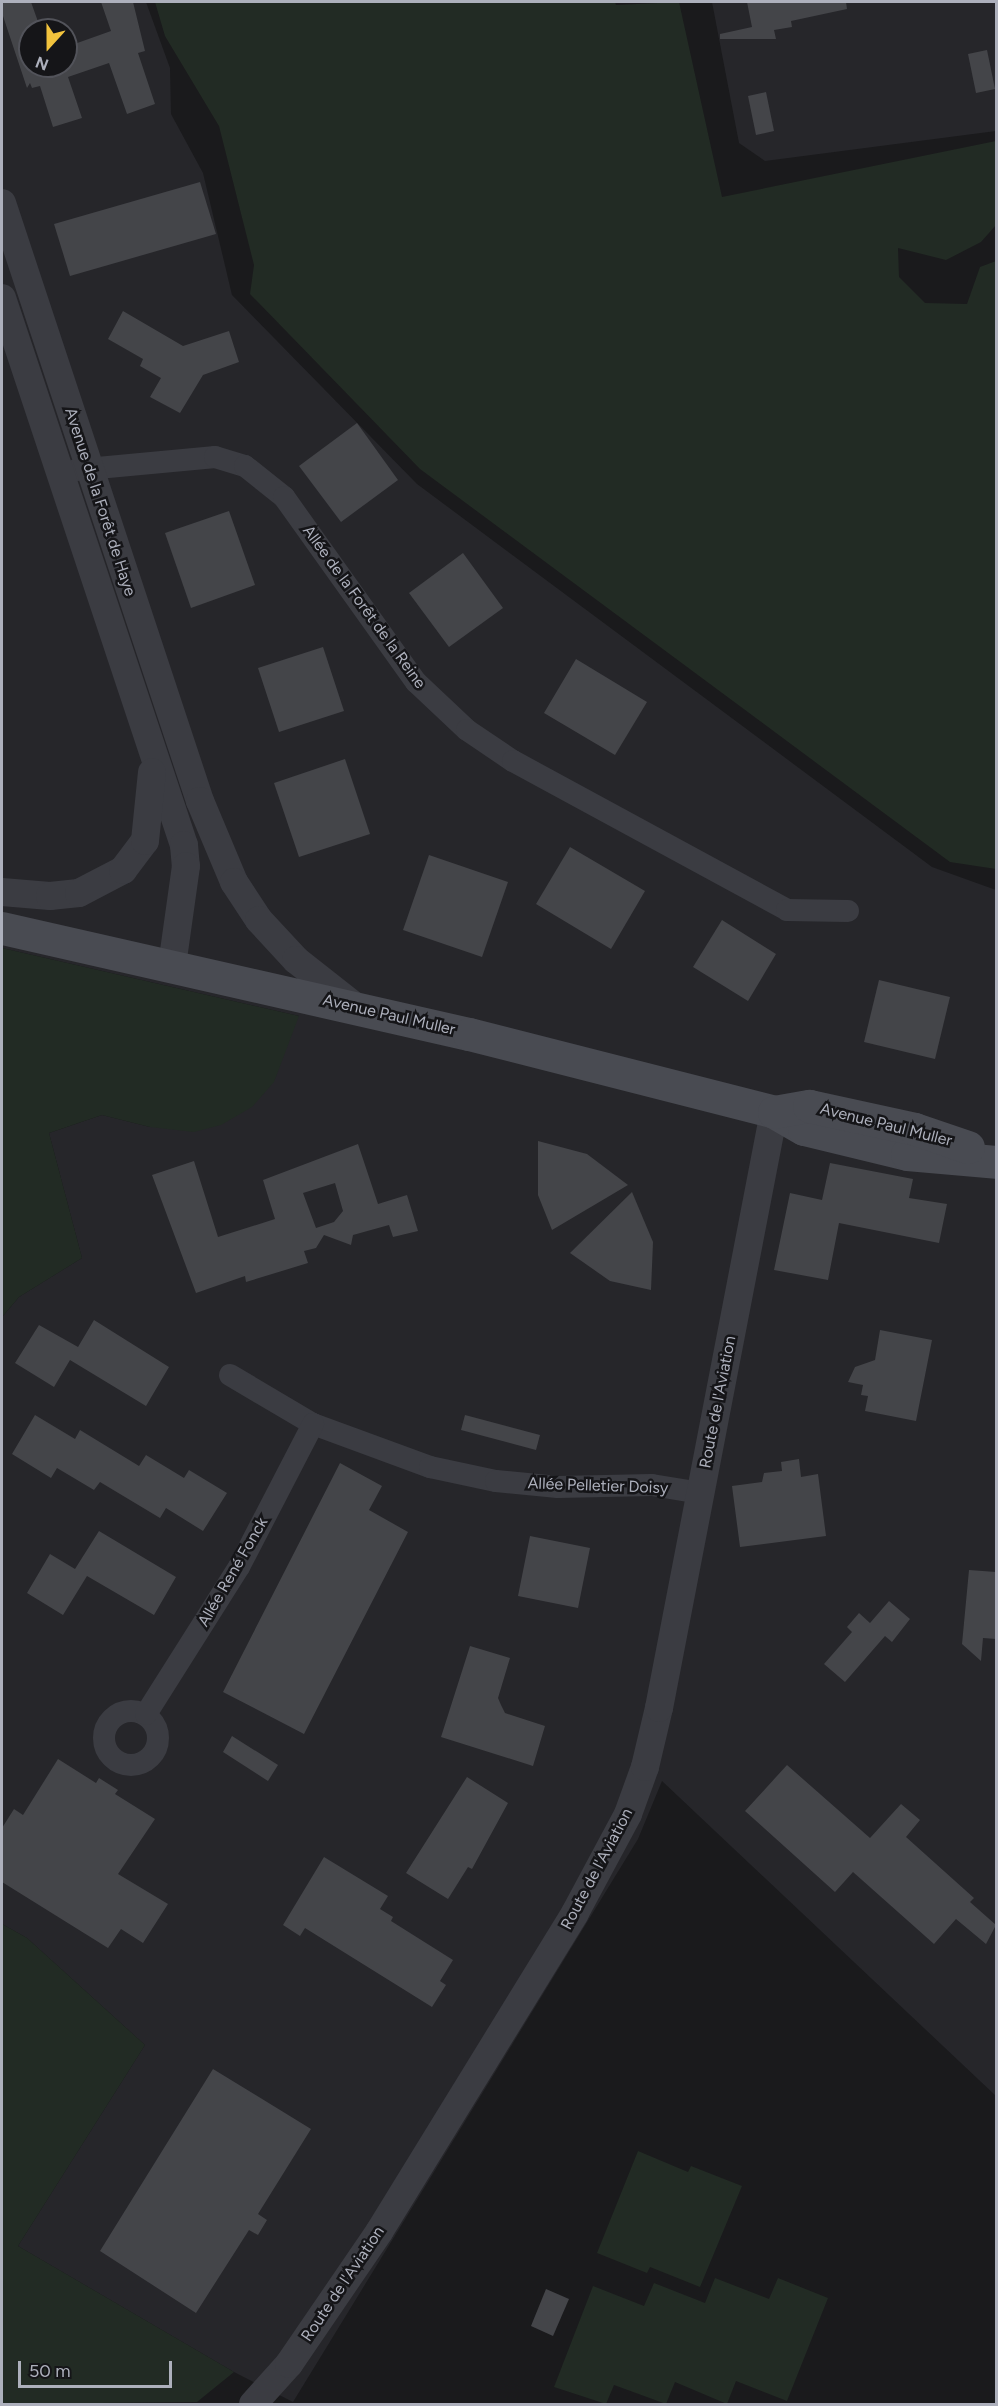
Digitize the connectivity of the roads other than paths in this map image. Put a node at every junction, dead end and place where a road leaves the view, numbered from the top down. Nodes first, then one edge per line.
1 (2, 203) edge
2 (2, 298) edge
3 (88, 466) junction
4 (60, 475) junction
5 (152, 758) junction
6 (200, 801) junction
7 (2, 892) edge
8 (848, 911) dead end
9 (2, 928) edge
10 (172, 964) junction
11 (357, 1008) junction
12 (774, 1112) junction
13 (996, 1156) edge
14 (996, 1162) edge
15 (230, 1376) dead end
16 (313, 1424) junction
17 (701, 1493) junction
18 (146, 1714) dead end
19 (253, 2404) edge

1 - 3 street, Avenue de la Forêt de Haye
2 - 4 street, Avenue de la Forêt de Haye
3 - 4 street, Allée de la Forêt de la Reine
3 - 6 street, Avenue de la Forêt de Haye
3 - 8 street, Allée de la Forêt de la Reine
4 - 5 street, Avenue de la Forêt de Haye
5 - 7 street, Avenue de la Forêt de Haye
5 - 10 street, Avenue de la Forêt de Haye
6 - 10 street, Avenue de la Forêt de Haye
6 - 11 street, Avenue de la Forêt de Haye
9 - 10 main road, Avenue Paul Muller
10 - 11 main road, Avenue Paul Muller
11 - 12 main road, Avenue Paul Muller
12 - 13 main road, Avenue Paul Muller
12 - 14 main road, Avenue Paul Muller
12 - 17 street, Route de l'Aviation
15 - 16 street, Allée Pelletier Doisy
16 - 17 street, Allée Pelletier Doisy
16 - 18 street, Allée René Fonck
17 - 19 street, Route de l'Aviation

